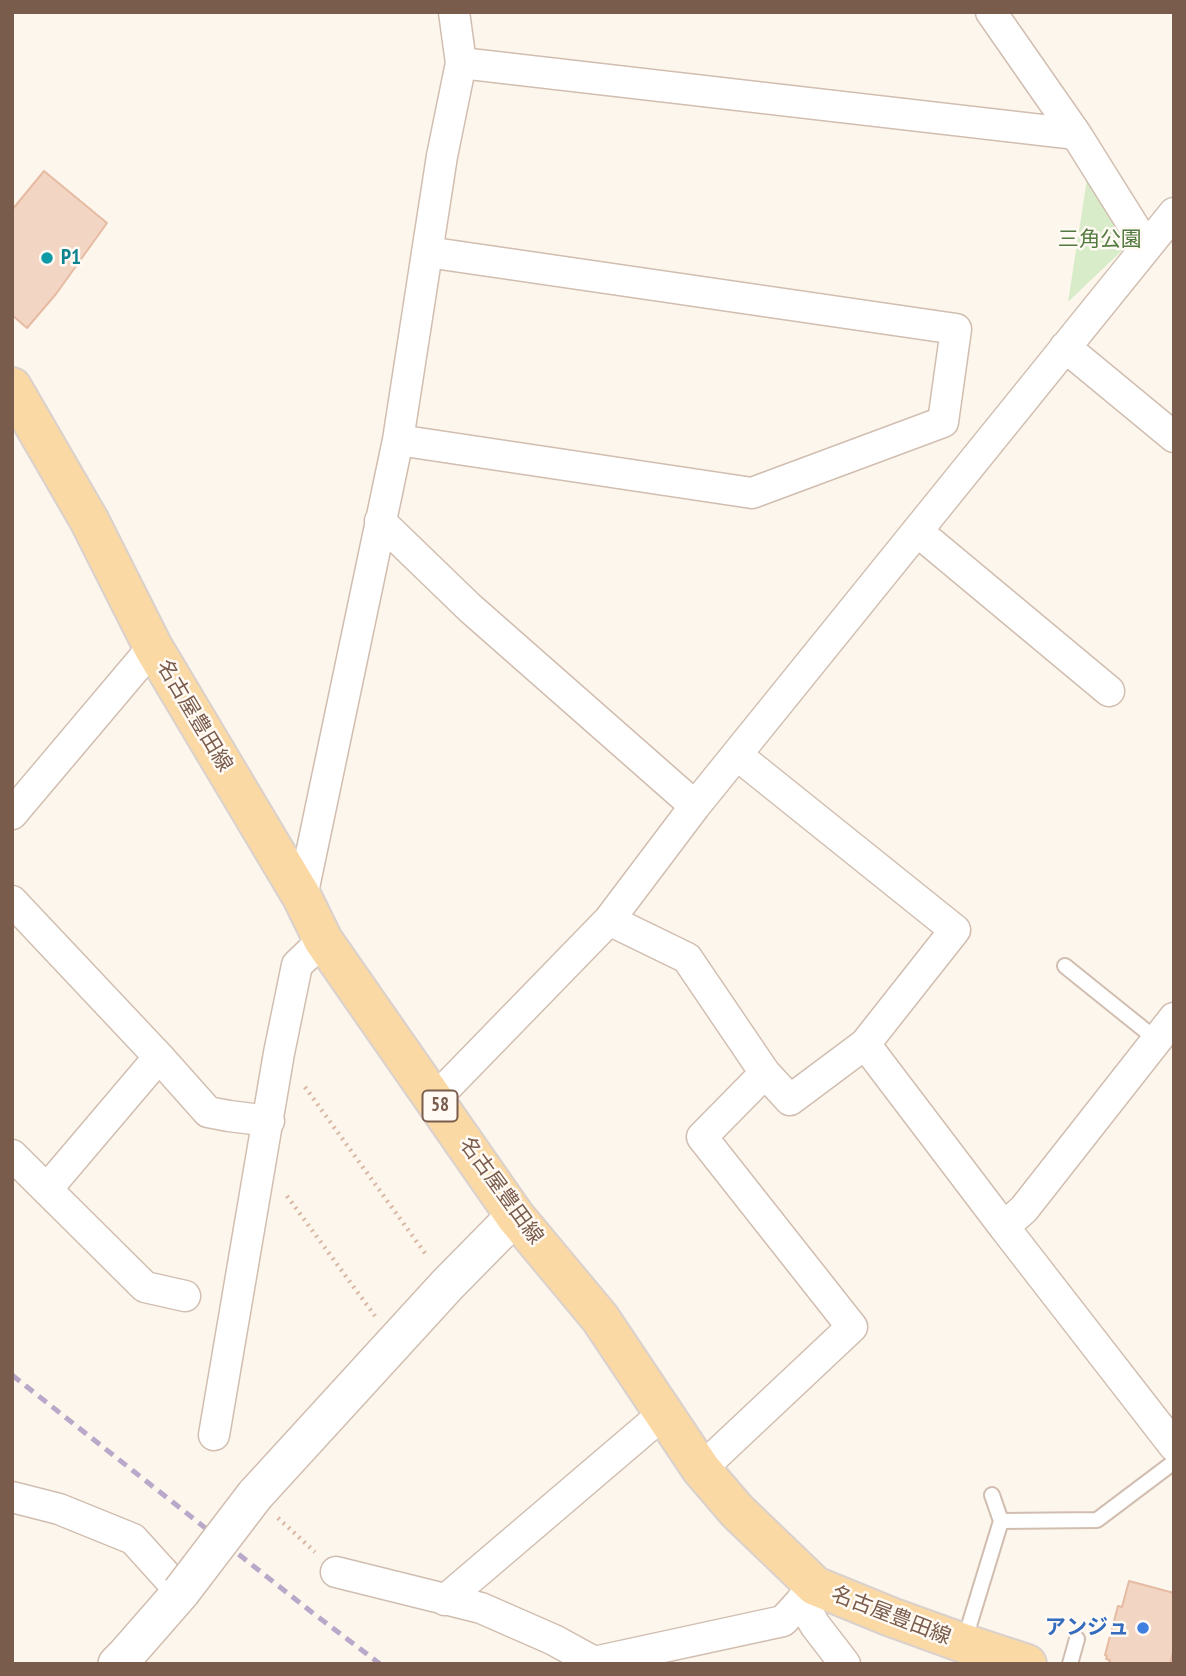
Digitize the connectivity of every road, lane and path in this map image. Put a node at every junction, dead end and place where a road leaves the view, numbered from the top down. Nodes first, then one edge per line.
1 (454, 12) edge
2 (991, 12) edge
3 (461, 63) junction
4 (1076, 134) junction
5 (1174, 213) edge
6 (1146, 247) junction
7 (427, 252) junction
8 (1065, 347) junction
9 (12, 387) edge
10 (943, 422) junction
11 (1174, 437) edge
12 (398, 440) junction
13 (975, 459) junction
14 (380, 521) junction
15 (917, 531) junction
16 (153, 647) junction
17 (1108, 691) dead end
18 (737, 755) junction
19 (695, 806) junction
20 (12, 814) edge
21 (302, 897) junction
22 (12, 901) edge
23 (609, 920) junction
24 (323, 940) junction
25 (1065, 966) dead end
26 (1165, 1029) edge
27 (866, 1044) junction
28 (279, 1053) junction
29 (159, 1057) junction
30 (765, 1073) junction
31 (435, 1099) junction
32 (269, 1121) junction
33 (12, 1155) edge
34 (261, 1162) junction
35 (47, 1189) junction
36 (515, 1216) junction
37 (1004, 1227) junction
38 (448, 1284) junction
39 (185, 1296) dead end
40 (395, 1342) junction
41 (663, 1414) junction
42 (214, 1435) dead end
43 (1174, 1446) edge
44 (1174, 1462) edge
45 (701, 1469) junction
46 (255, 1495) junction
47 (992, 1495) dead end
48 (12, 1497) edge
49 (1001, 1521) junction
50 (336, 1572) joint
51 (181, 1592) junction
52 (808, 1594) junction
53 (445, 1600) junction
54 (1077, 1639) dead end
55 (963, 1643) junction
56 (127, 1661) edge
57 (593, 1663) edge
58 (845, 1664) edge
59 (1027, 1664) edge
60 (1070, 1664) edge

1 - 3 street
2 - 4 street
3 - 4 street
3 - 7 street
4 - 6 street
5 - 6 street
6 - 8 street
7 - 10 street
7 - 12 street
8 - 11 street
8 - 13 street
9 - 16 main road, 名古屋豊田線 / 58
10 - 12 street
10 - 13 street
12 - 14 street
13 - 15 street
14 - 19 street
14 - 21 street
15 - 17 street
15 - 18 street
16 - 20 street
16 - 21 main road, 名古屋豊田線 / 58
18 - 19 street
18 - 27 street
19 - 23 street
21 - 24 main road, 名古屋豊田線 / 58
22 - 29 street
23 - 30 street
23 - 31 street
24 - 28 street
24 - 31 main road, 名古屋豊田線 / 58
25 - 26 lane
26 - 37 street
27 - 30 street
27 - 37 street
28 - 32 street
28 - 38 path
29 - 32 street
29 - 35 street
30 - 45 street
31 - 36 main road, 名古屋豊田線 / 58
32 - 34 street
33 - 35 street
34 - 40 path
34 - 42 street
35 - 39 street
36 - 38 street
36 - 41 main road, 名古屋豊田線 / 58
37 - 43 street
38 - 40 street
40 - 46 street
41 - 45 main road, 名古屋豊田線 / 58
41 - 53 street
44 - 49 lane
45 - 52 main road, 名古屋豊田線 / 58
46 - 50 path
46 - 51 street, bridge
47 - 49 lane
48 - 51 street
49 - 55 lane
50 - 53 street
51 - 56 street
52 - 55 main road, 名古屋豊田線 / 58
52 - 57 street
52 - 58 street
53 - 57 street
54 - 60 lane
55 - 59 main road, 名古屋豊田線 / 58

